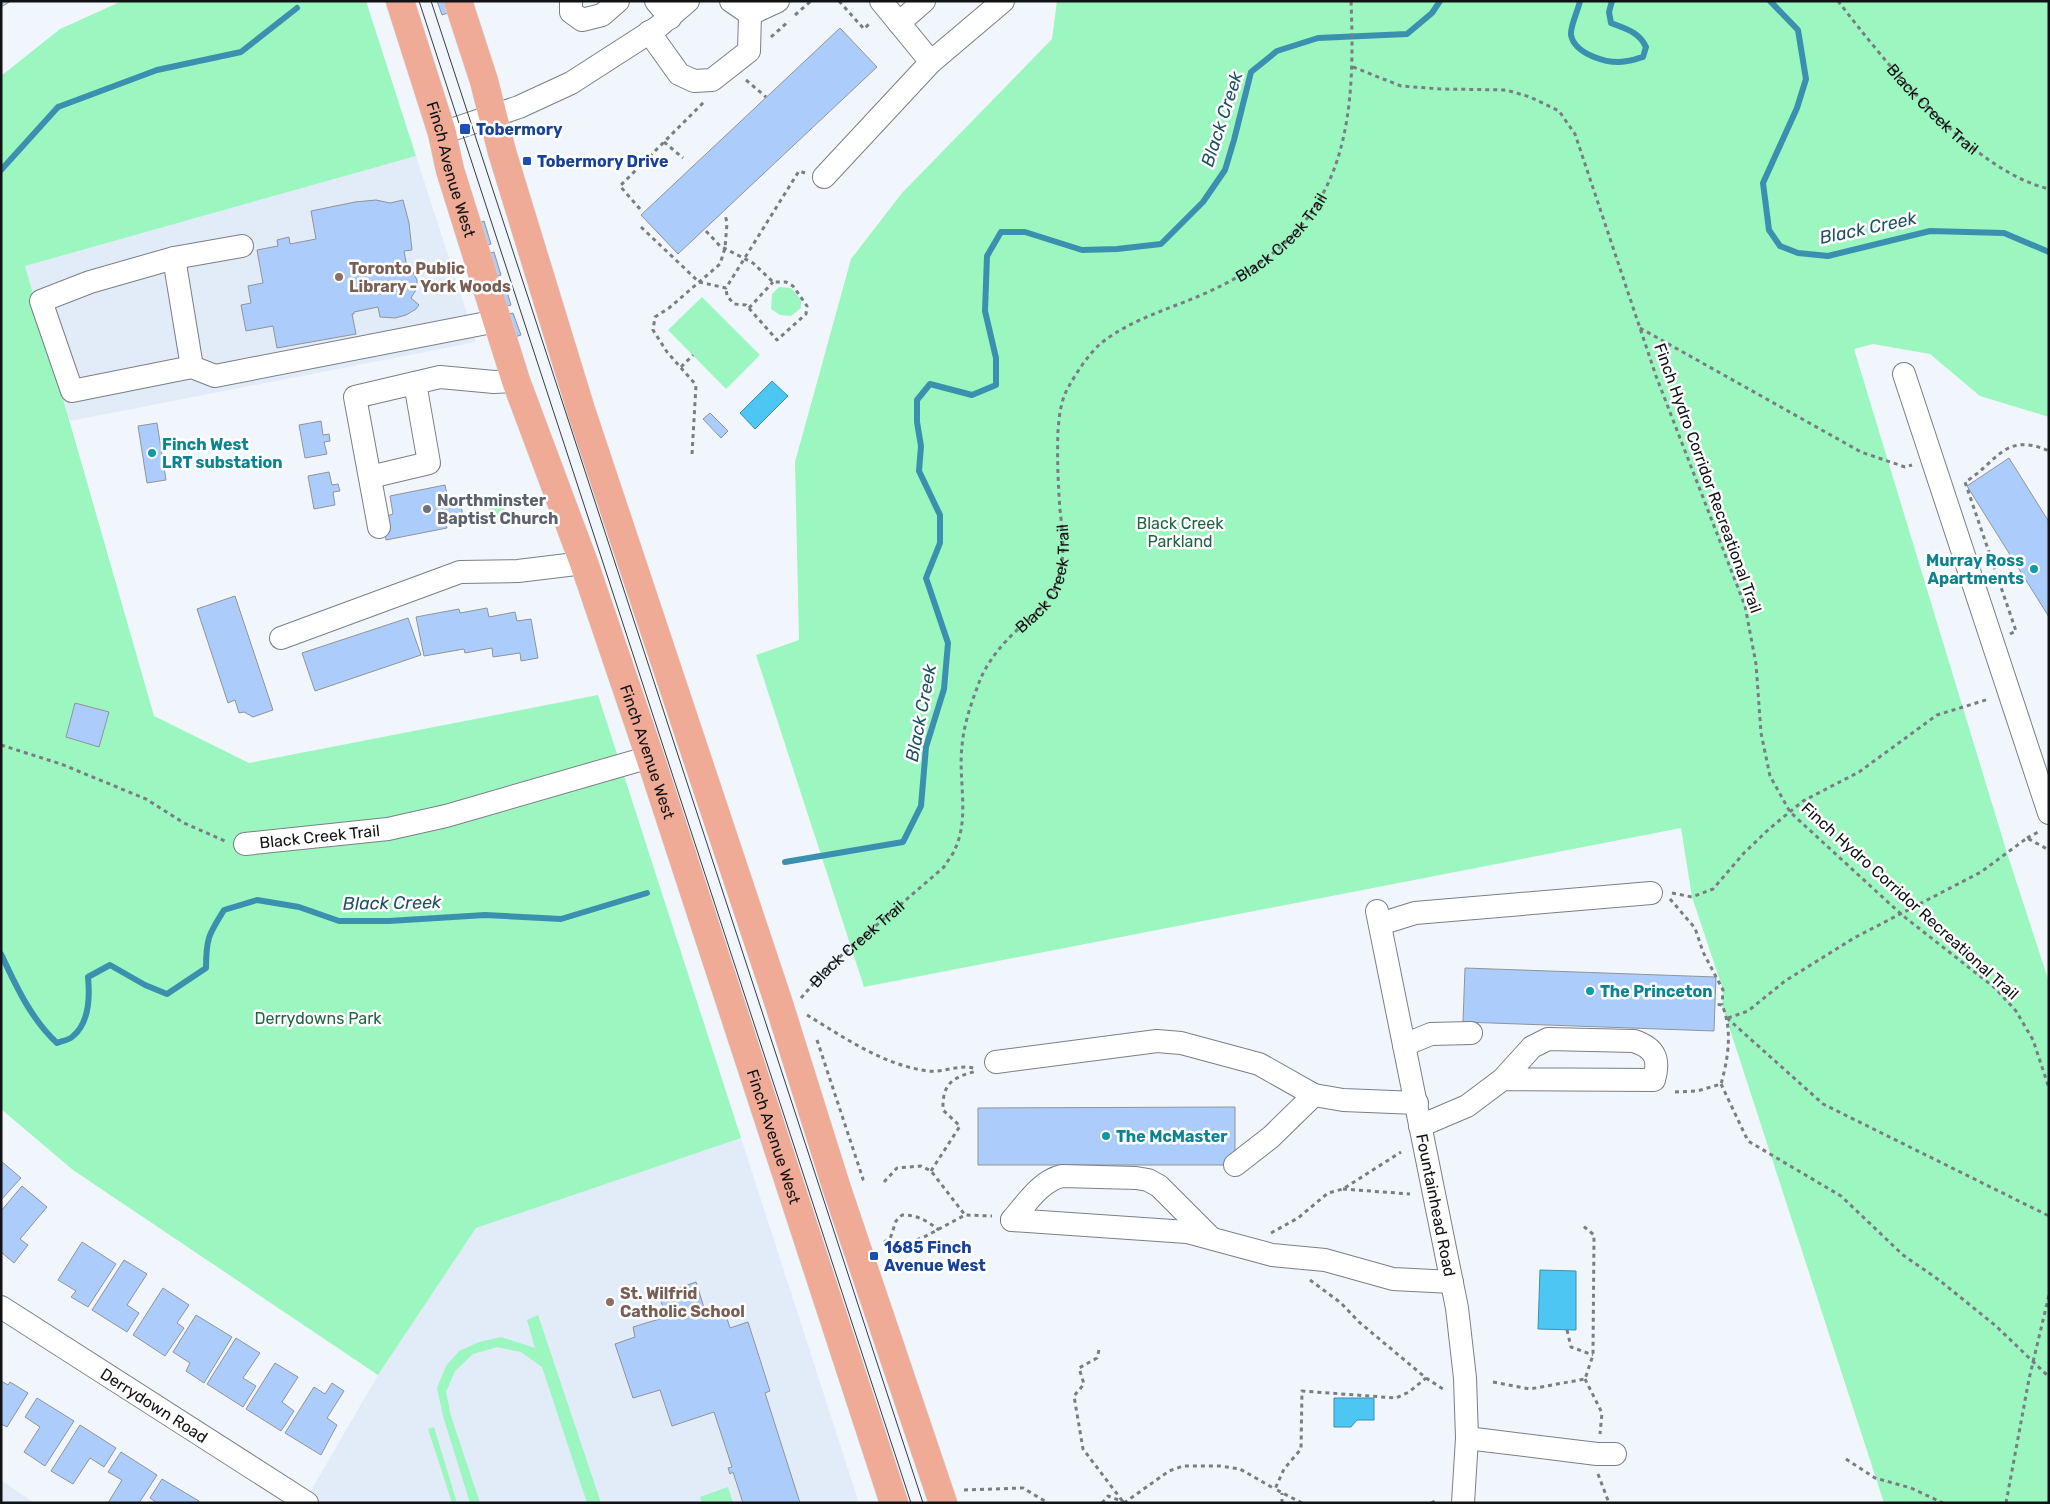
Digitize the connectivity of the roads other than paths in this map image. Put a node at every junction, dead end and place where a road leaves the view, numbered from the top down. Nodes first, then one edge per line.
1 (400, 1) edge
2 (458, 1) edge
3 (571, 1) edge
4 (618, 1) edge
5 (688, 1) edge
6 (731, 1) edge
7 (778, 1) edge
8 (880, 1) edge
9 (924, 1) edge
10 (1002, 1) edge
11 (663, 10) edge
12 (750, 14) junction
13 (899, 22) junction
14 (649, 32) junction
15 (931, 62) junction
16 (493, 116) junction
17 (442, 133) junction
18 (824, 176) road end
19 (242, 246) dead end
20 (174, 258) junction
21 (497, 321) junction
22 (192, 367) junction
23 (1904, 374) dead end
24 (516, 381) junction
25 (416, 383) junction
26 (370, 477) junction
27 (379, 527) dead end
28 (584, 563) junction
29 (281, 638) dead end
30 (650, 757) junction
31 (2049, 813) edge
32 (244, 844) road end
33 (1651, 893) dead end
34 (1471, 1033) dead end
35 (1404, 1044) junction
36 (996, 1062) dead end
37 (1503, 1079) junction
38 (1314, 1096) junction
39 (1416, 1103) junction
40 (1420, 1126) junction
41 (1235, 1165) dead end
42 (1211, 1238) junction
43 (1452, 1282) junction
44 (1, 1307) edge
45 (1467, 1438) junction
46 (1615, 1454) dead end
47 (954, 1496) edge
48 (307, 1503) edge
49 (894, 1503) edge
50 (1463, 1503) edge

1 - 17 main road, Finch Avenue West
2 - 16 main road
3 - 4 street
5 - 11 street
6 - 12 street
7 - 12 street
8 - 13 street
9 - 13 street
10 - 15 street
11 - 14 street
12 - 14 street
13 - 15 street
14 - 16 street
15 - 18 street
16 - 17 street
16 - 47 main road
17 - 21 main road, Finch Avenue West
19 - 20 street
20 - 22 street
20 - 22 street
21 - 22 street
21 - 24 main road, Finch Avenue West
23 - 31 street
24 - 25 street
24 - 28 main road, Finch Avenue West
25 - 26 street
25 - 26 street
26 - 27 street
28 - 29 street
28 - 30 main road, Finch Avenue West
30 - 32 street, Black Creek Trail
30 - 49 main road, Finch Avenue West
33 - 35 street, Fountainhead Road
34 - 35 street
35 - 39 street, Fountainhead Road
36 - 38 street
37 - 37 street
37 - 40 street
38 - 39 street
38 - 41 street
39 - 40 street, Fountainhead Road
40 - 43 street, Fountainhead Road
42 - 42 street
42 - 43 street
43 - 45 street, Fountainhead Road
44 - 48 street, Derrydown Road
45 - 46 street
45 - 50 street, Fountainhead Road

